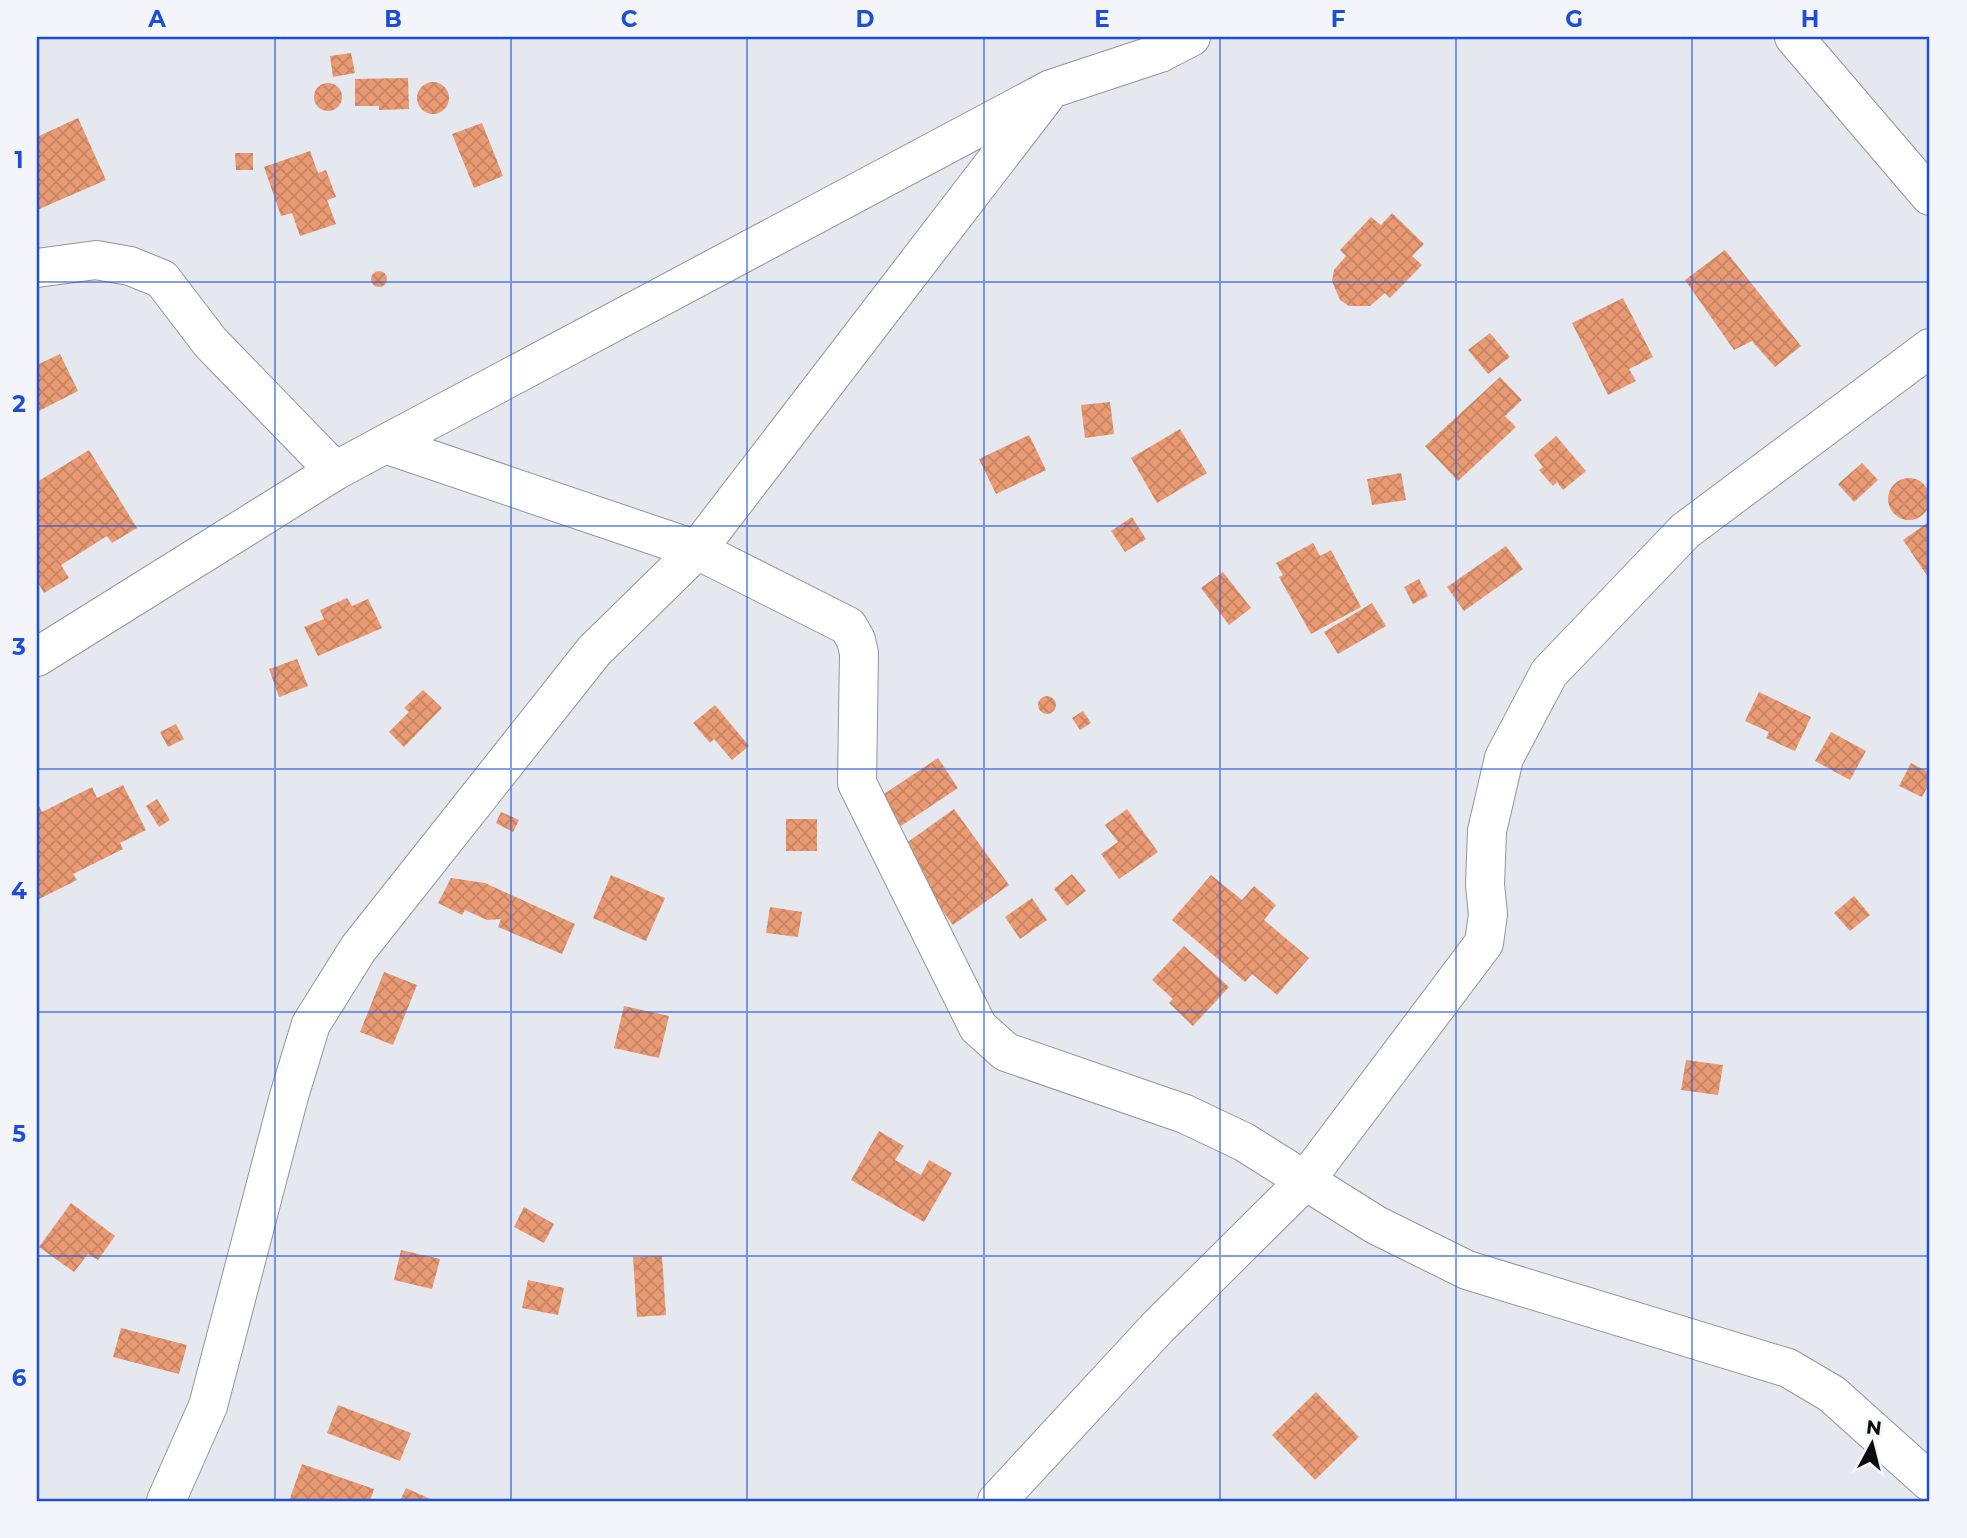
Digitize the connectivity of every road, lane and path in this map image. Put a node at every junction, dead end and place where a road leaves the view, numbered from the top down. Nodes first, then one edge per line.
1 (1191, 37) edge
2 (1794, 37) edge
3 (1051, 89) junction
4 (1930, 195) edge
5 (38, 269) edge
6 (1930, 348) edge
7 (385, 444) junction
8 (335, 471) junction
9 (697, 550) junction
10 (37, 657) edge
11 (1305, 1181) junction
12 (1930, 1482) edge
13 (166, 1501) edge
14 (997, 1501) edge

1 - 3 street
2 - 4 street
3 - 7 street
3 - 9 street
5 - 8 street
6 - 11 street
7 - 8 street
7 - 9 street
8 - 10 street
9 - 11 street
9 - 13 street
11 - 12 street
11 - 14 street

